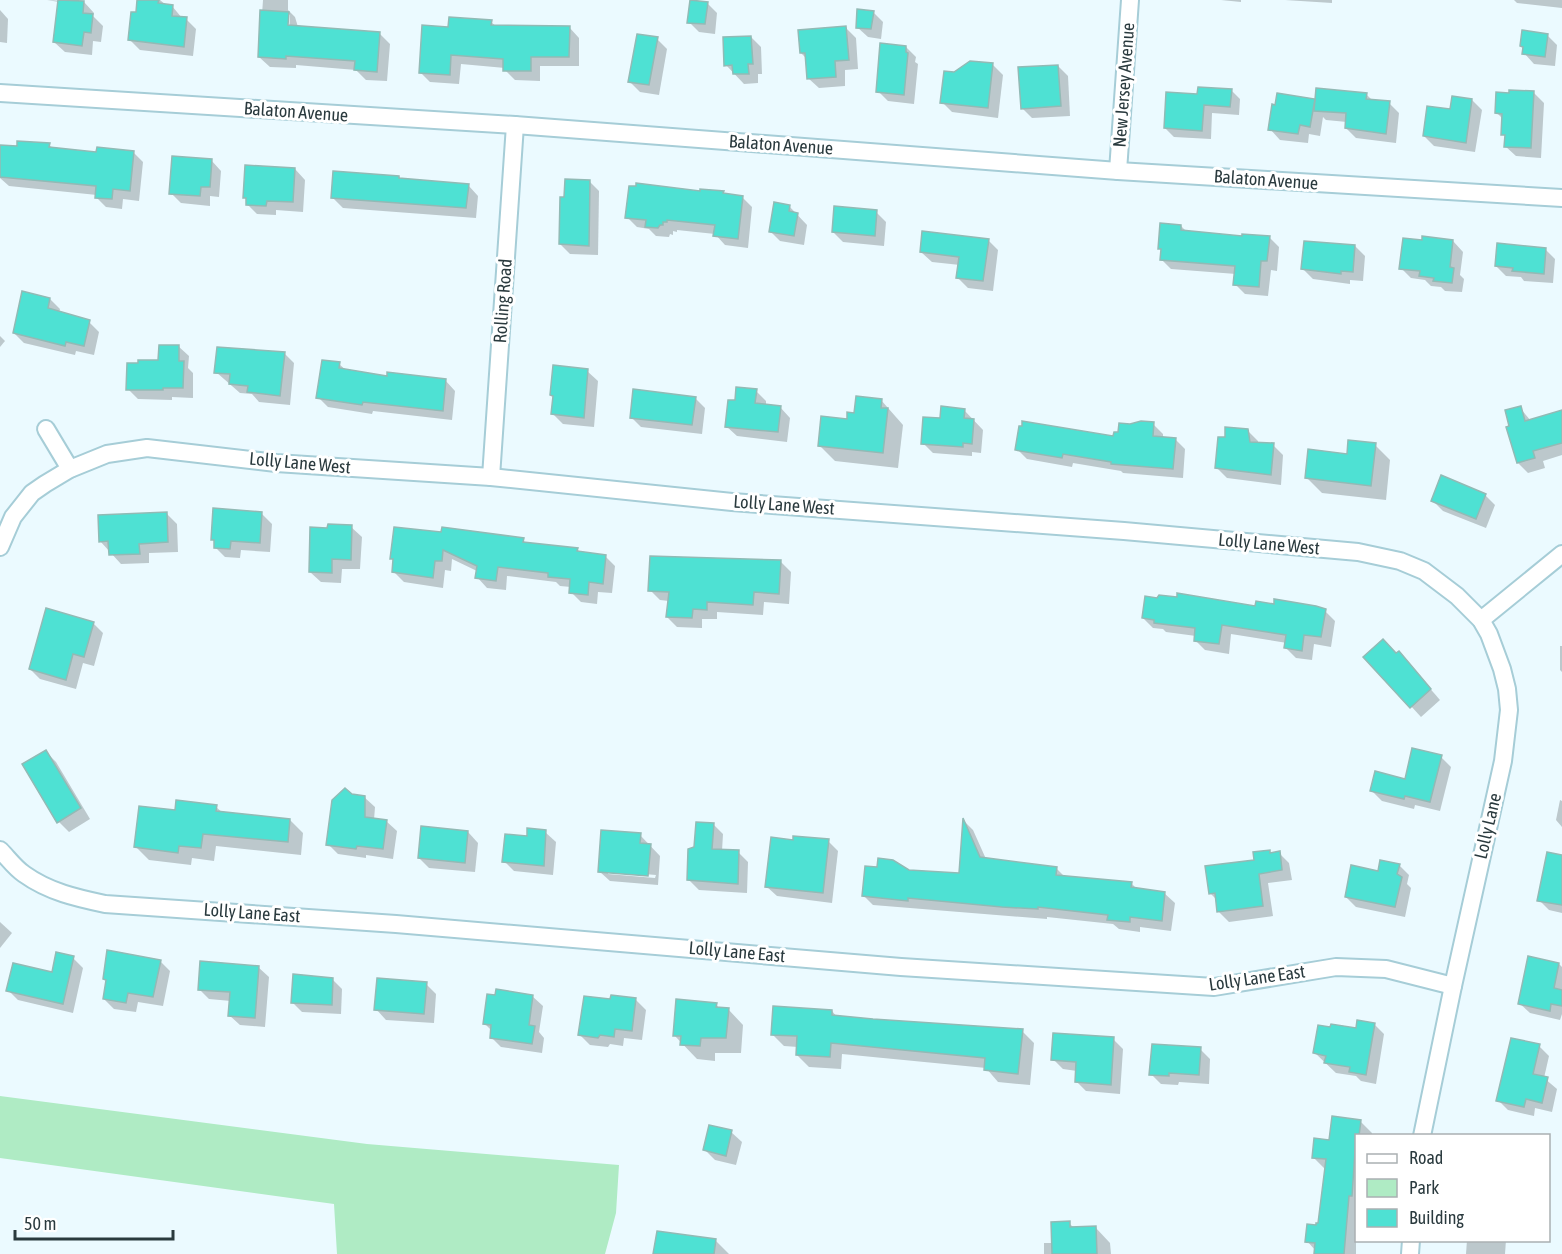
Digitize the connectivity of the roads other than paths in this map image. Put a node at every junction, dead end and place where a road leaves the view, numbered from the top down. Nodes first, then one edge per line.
1 (1130, 0) edge
2 (0, 93) edge
3 (515, 125) junction
4 (1118, 171) junction
5 (1562, 198) edge
6 (46, 429) dead end
7 (70, 469) junction
8 (491, 477) junction
9 (0, 546) edge
10 (1562, 554) edge
11 (1481, 620) junction
12 (0, 850) edge
13 (1453, 986) junction
14 (1422, 1134) edge

1 - 4 street, New Jersey Avenue
2 - 3 street, Balaton Avenue
3 - 4 street, Balaton Avenue
3 - 8 street, Rolling Road
4 - 5 street, Balaton Avenue
6 - 7 street
7 - 8 street, Lolly Lane West
7 - 9 street, Lolly Lane West
8 - 11 street, Lolly Lane West
10 - 11 street
11 - 13 street, Lolly Lane
12 - 13 street, Lolly Lane East
13 - 14 street, Lolly Lane

